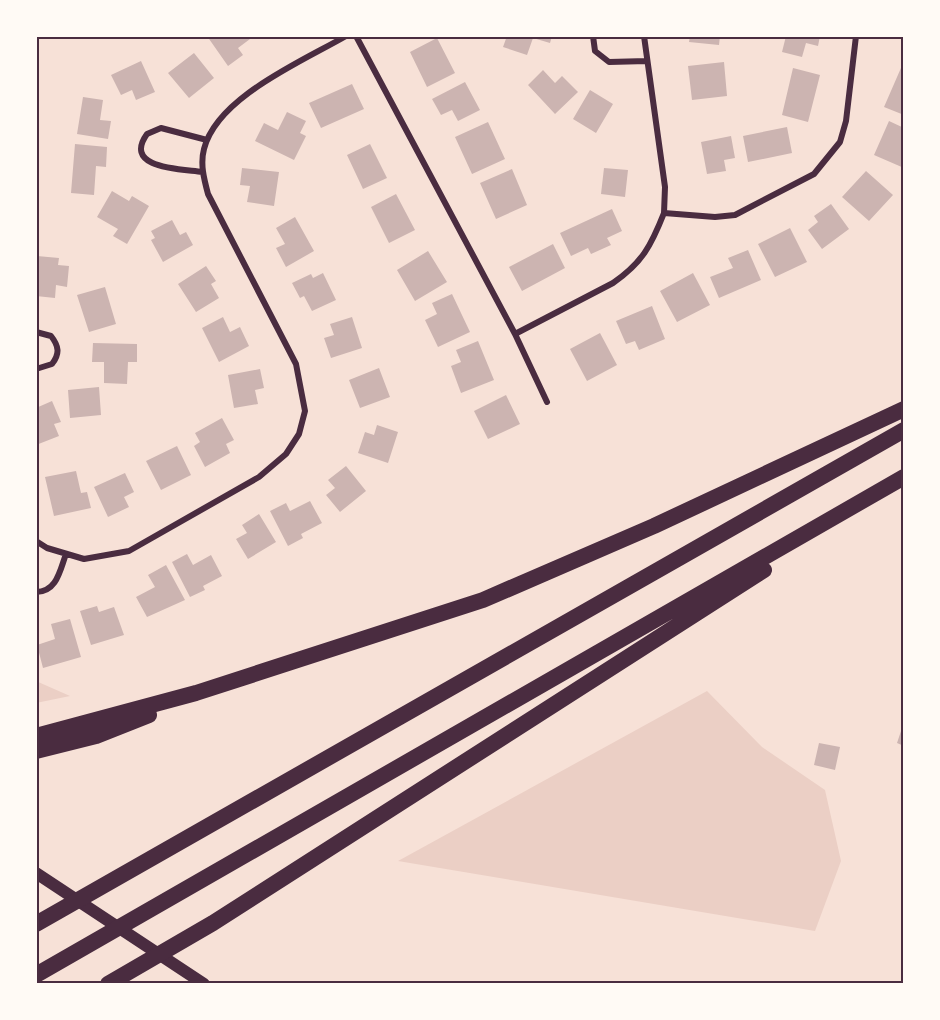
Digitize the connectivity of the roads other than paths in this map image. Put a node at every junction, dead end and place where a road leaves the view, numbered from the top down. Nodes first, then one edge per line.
1 (346, 36) edge
2 (356, 36) edge
3 (593, 36) edge
4 (644, 36) edge
5 (856, 36) edge
6 (647, 61) junction
7 (207, 140) junction
8 (202, 172) junction
9 (664, 213) junction
10 (36, 332) edge
11 (515, 334) junction
12 (36, 369) edge
13 (547, 402) dead end
14 (904, 409) edge
15 (904, 430) edge
16 (904, 478) edge
17 (36, 541) edge
18 (66, 554) junction
19 (36, 592) edge
20 (196, 693) junction
21 (36, 736) edge
22 (36, 751) edge
23 (36, 873) edge
24 (36, 924) edge
25 (36, 975) edge
26 (108, 984) edge
27 (204, 984) edge

1 - 7 street
2 - 11 street
3 - 6 street
4 - 6 street
5 - 9 street
6 - 9 street
7 - 8 street
7 - 8 street
8 - 18 street
9 - 11 street
10 - 12 street
11 - 13 street
14 - 20 highway
15 - 24 highway
16 - 25 highway
16 - 26 highway
17 - 18 street
18 - 19 street
20 - 21 highway
20 - 22 highway
23 - 27 main road

